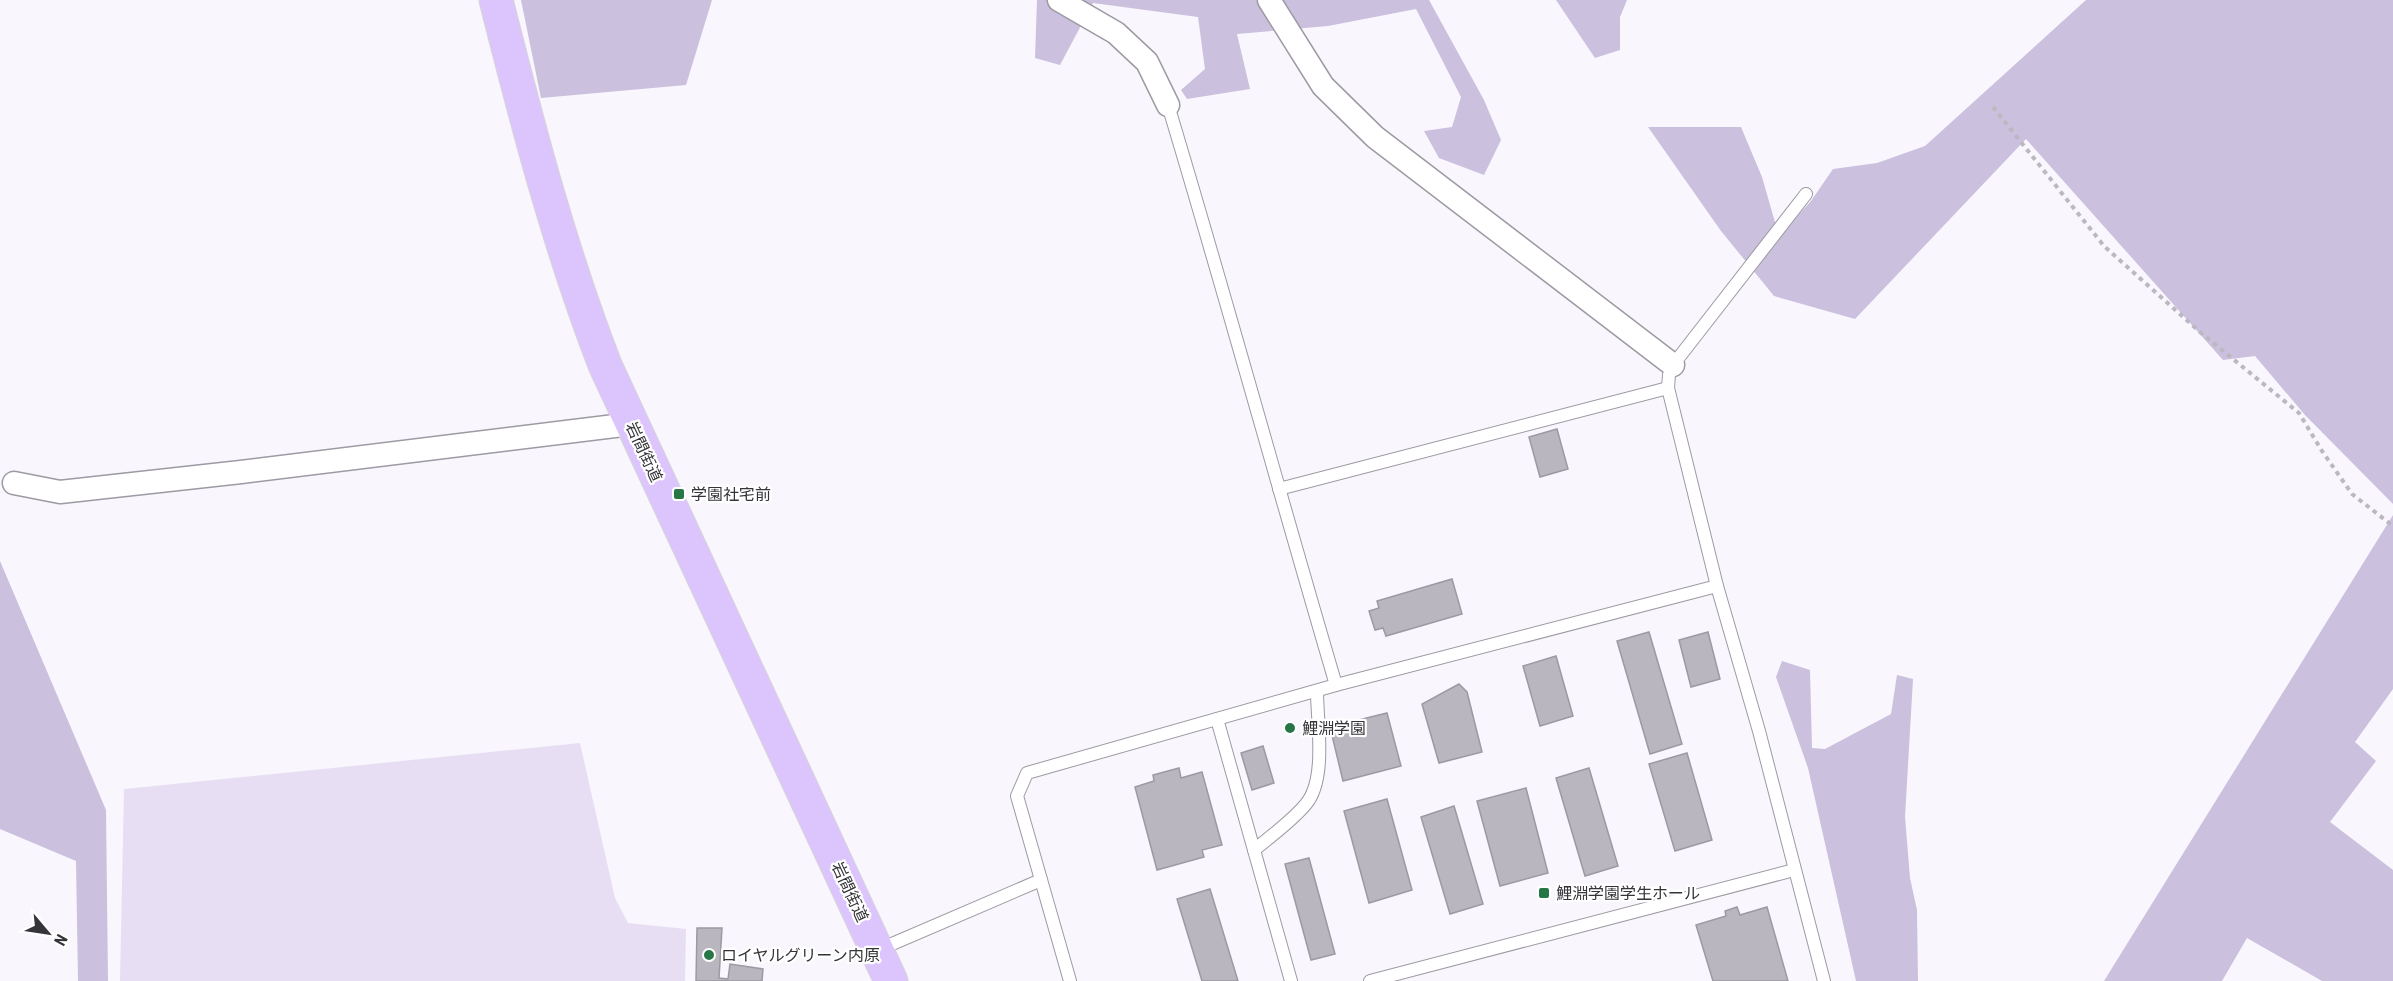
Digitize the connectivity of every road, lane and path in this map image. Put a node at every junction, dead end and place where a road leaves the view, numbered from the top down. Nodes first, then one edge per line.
1 (496, 0) edge
2 (1059, 0) edge
3 (1269, 0) edge
4 (1168, 105) joint
5 (1993, 107) dead end
6 (1806, 194) dead end
7 (1673, 365) junction
8 (1668, 388) junction
9 (631, 424) junction
10 (14, 483) dead end
11 (1279, 489) junction
12 (2393, 526) edge
13 (1717, 586) junction
14 (1336, 685) junction
15 (1317, 691) junction
16 (1217, 719) junction
17 (1254, 850) junction
18 (1794, 870) junction
19 (1041, 880) junction
20 (877, 950) junction
21 (891, 981) edge
22 (1070, 981) edge
23 (1291, 981) edge
24 (1370, 981) edge
25 (1824, 981) edge

1 - 9 main road, 岩間街道
2 - 4 street
3 - 7 street
4 - 11 lane
5 - 12 path
6 - 7 lane
7 - 8 lane
8 - 11 lane
8 - 13 lane
9 - 10 street
9 - 20 main road, 岩間街道
11 - 14 lane
13 - 14 lane
13 - 18 lane
14 - 15 lane
15 - 16 lane
15 - 17 lane
16 - 17 lane
16 - 19 lane
17 - 23 lane
18 - 24 lane
18 - 25 lane
19 - 20 lane
19 - 22 lane
20 - 21 main road, 岩間街道

